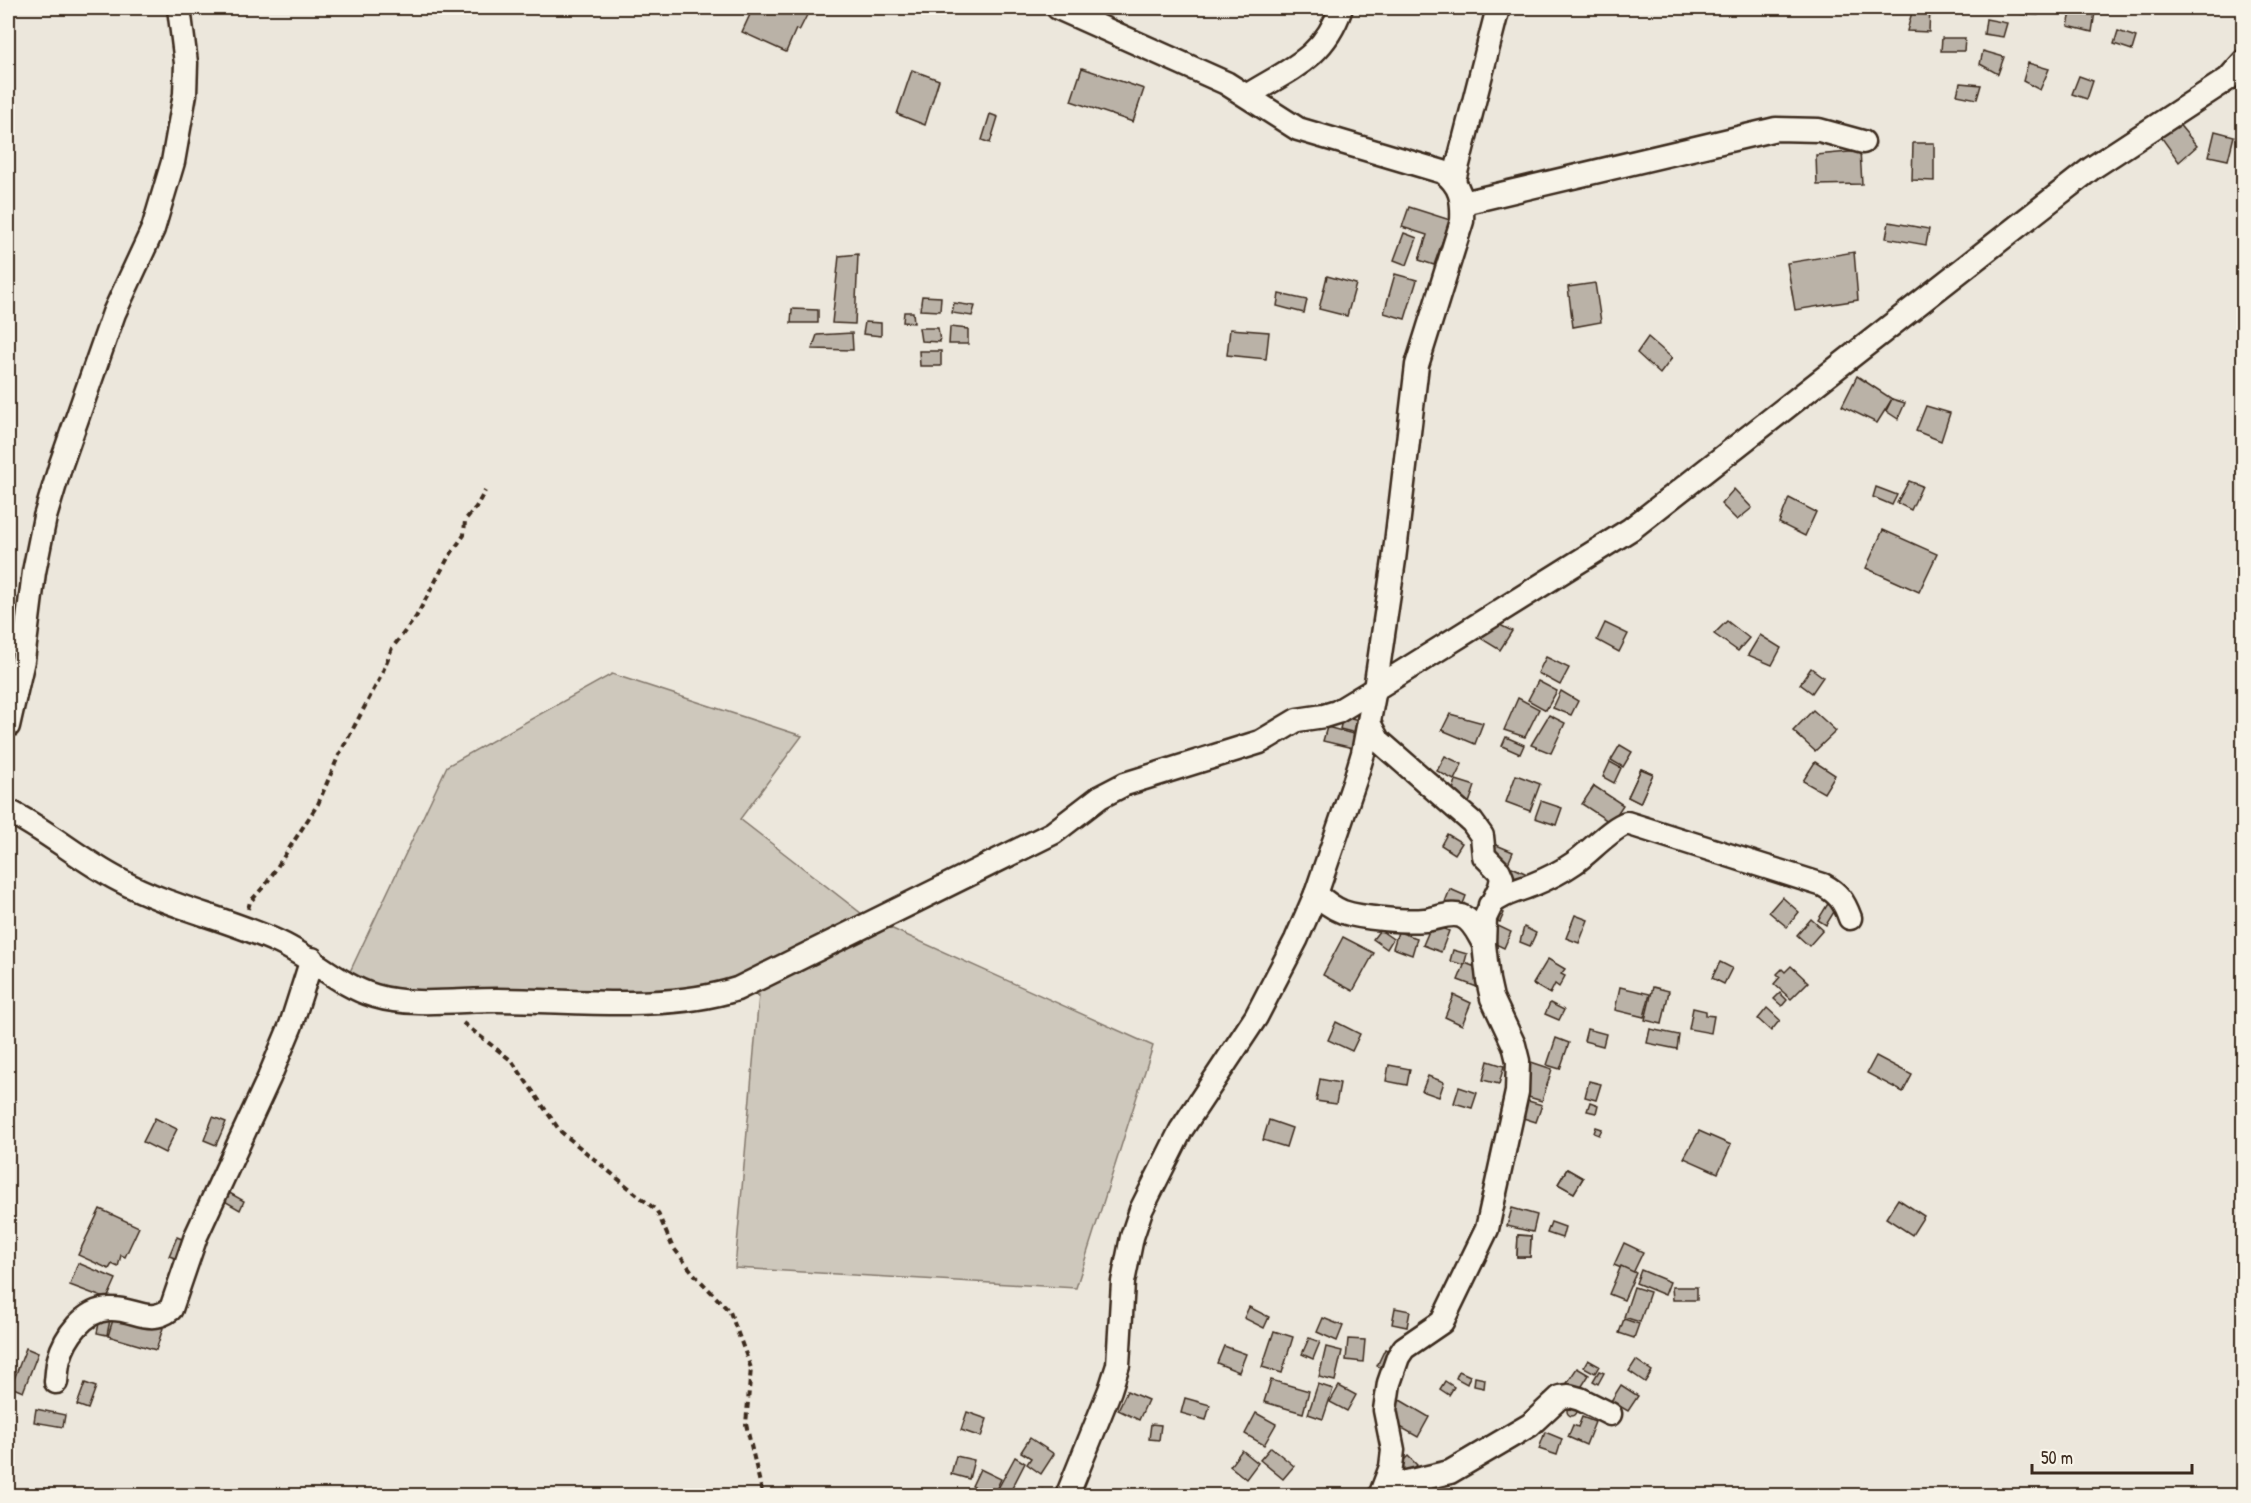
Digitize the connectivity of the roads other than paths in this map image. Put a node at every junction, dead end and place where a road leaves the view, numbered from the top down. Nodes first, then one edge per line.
1 (179, 8) edge
2 (1058, 8) edge
3 (1341, 8) edge
4 (1498, 8) edge
5 (2244, 61) edge
6 (1248, 95) junction
7 (1863, 142) dead end
8 (1454, 180) junction
9 (1463, 203) junction
10 (1375, 689) junction
11 (1369, 723) junction
12 (8, 726) edge
13 (8, 811) edge
14 (1316, 894) junction
15 (1490, 905) junction
16 (1850, 918) dead end
17 (1484, 944) junction
18 (312, 959) junction
19 (56, 1382) dead end
20 (1610, 1414) dead end
21 (1067, 1496) edge
22 (1381, 1496) edge

1 - 12 street
2 - 6 street
3 - 6 street
4 - 8 street
5 - 10 street
6 - 8 street
7 - 9 street
8 - 9 street
9 - 10 street
10 - 11 street
10 - 18 street
11 - 14 street
11 - 15 street
13 - 18 street
14 - 17 street
14 - 21 street
15 - 16 street
15 - 17 street
17 - 22 street
18 - 19 street
20 - 22 street

